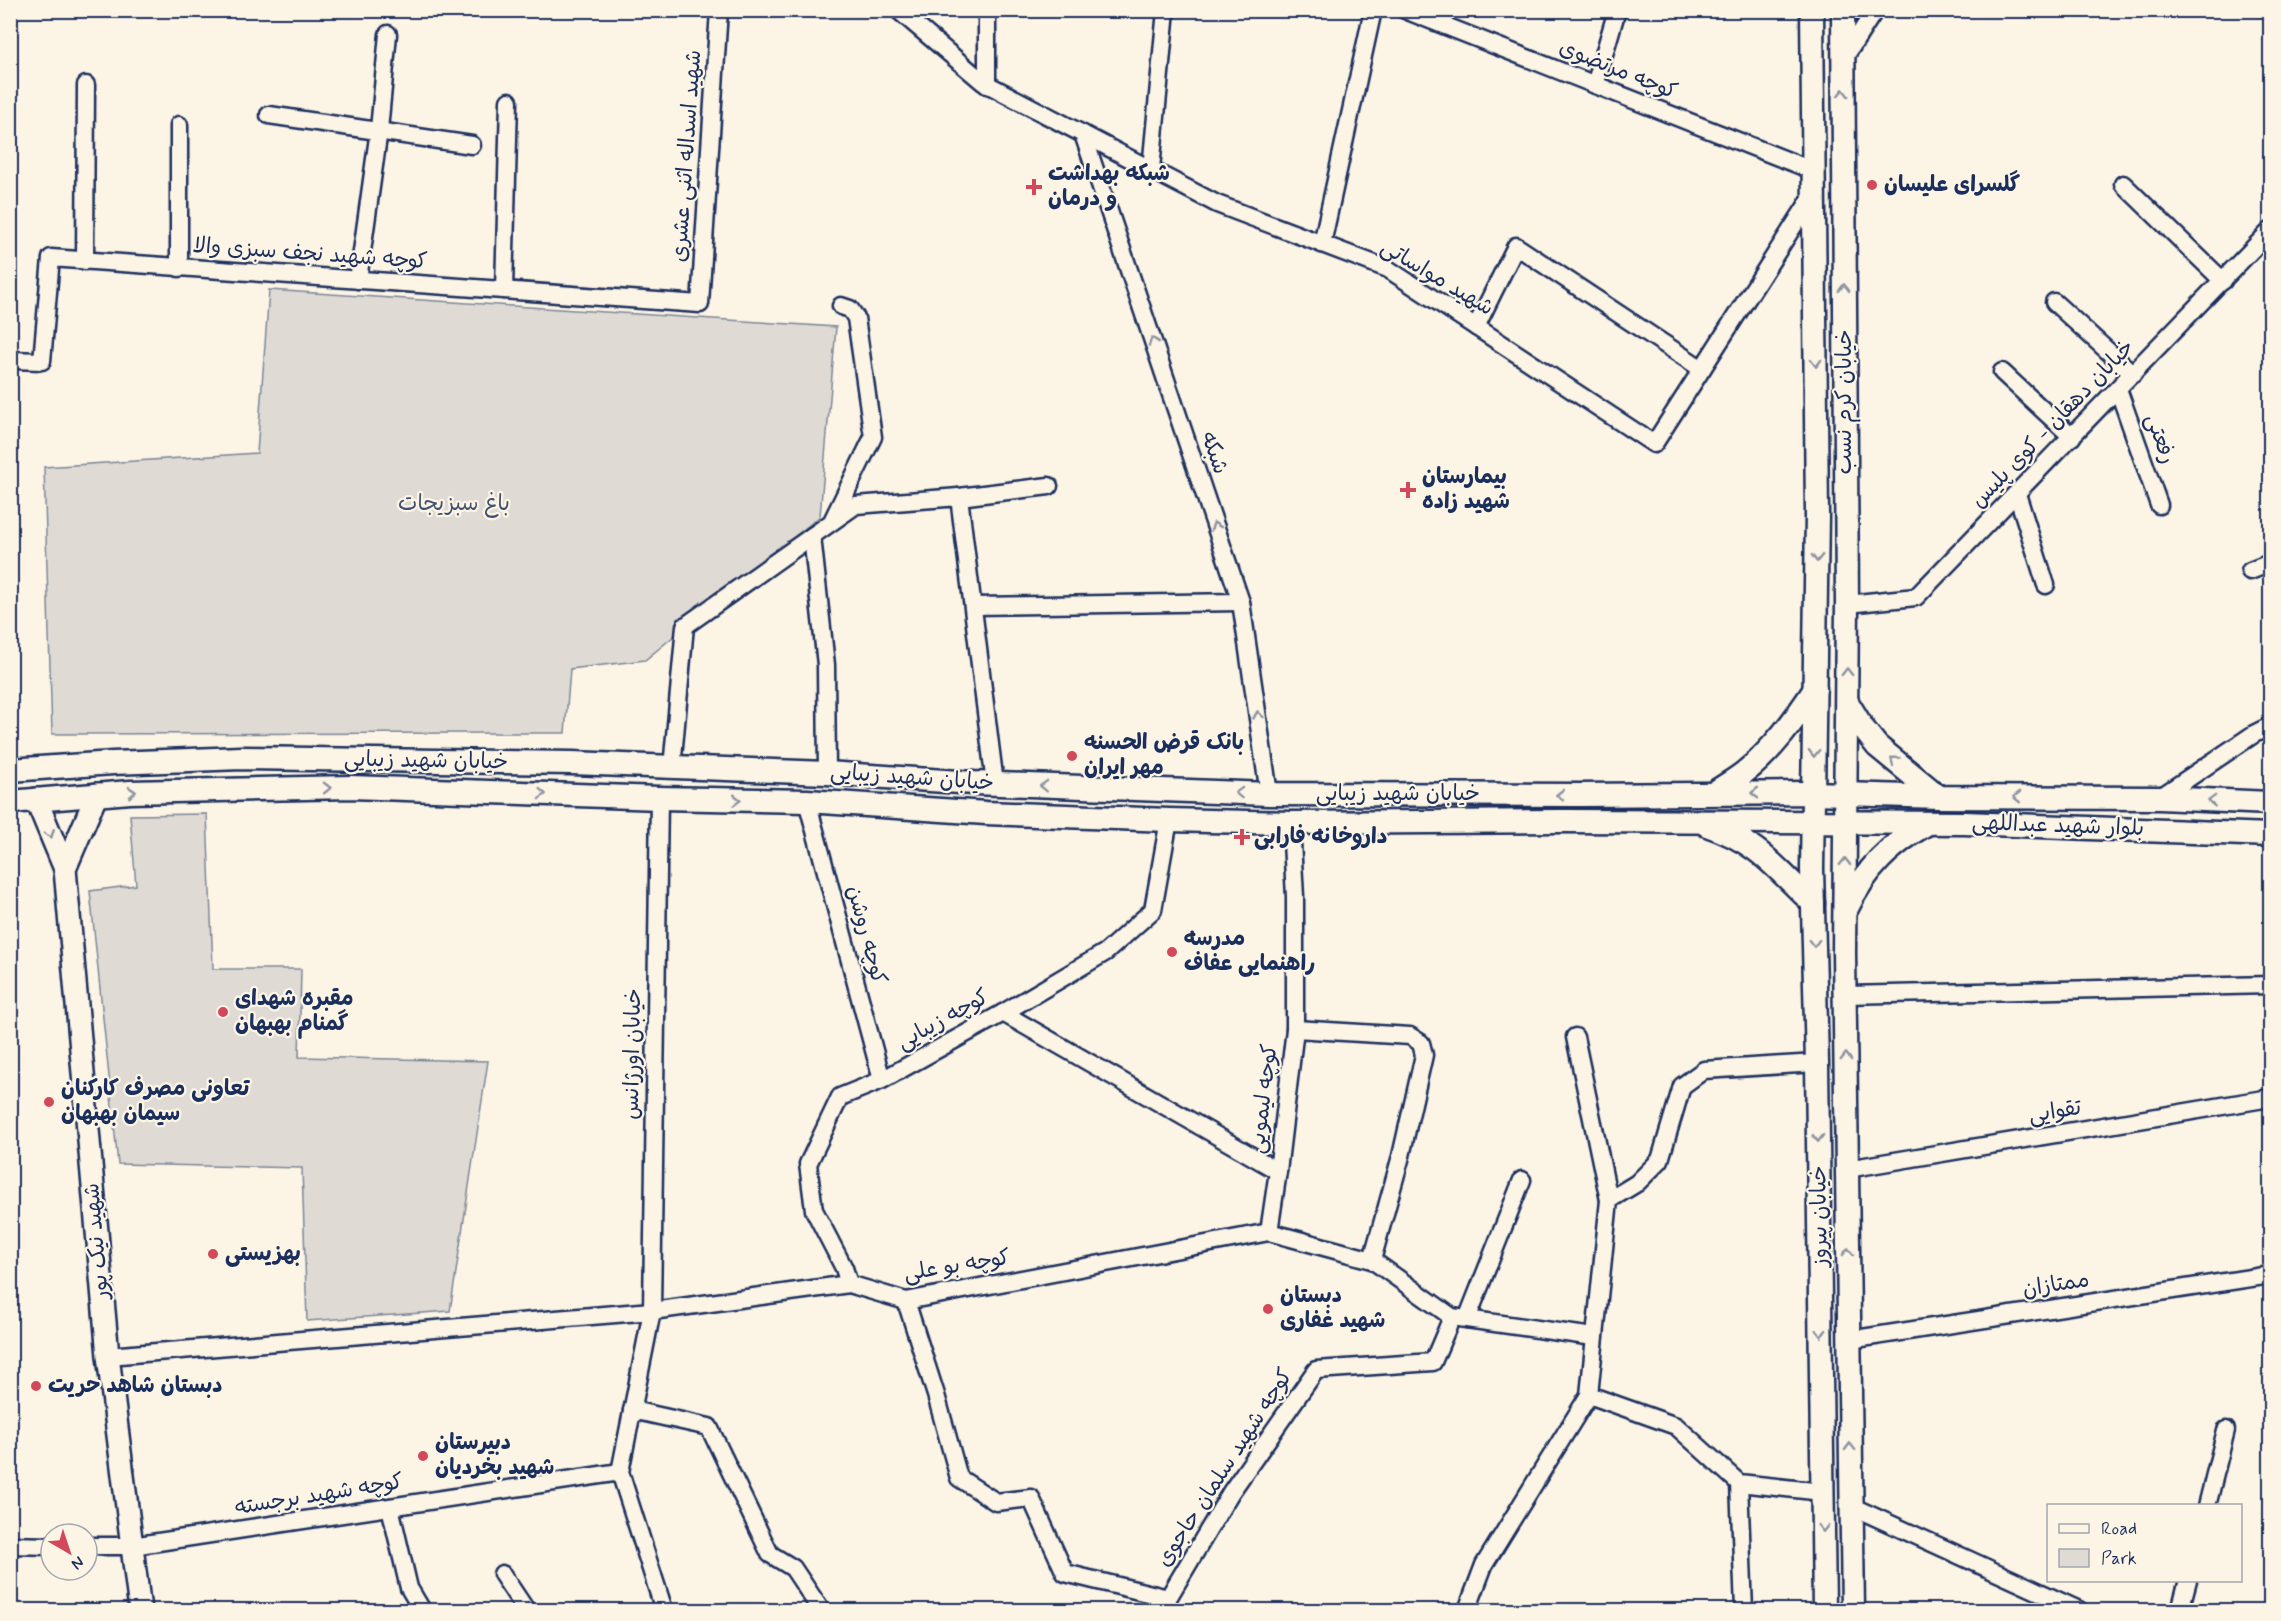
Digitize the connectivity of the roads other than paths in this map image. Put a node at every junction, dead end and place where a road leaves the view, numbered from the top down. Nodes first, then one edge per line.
1 (719, 10) edge
2 (898, 10) edge
3 (987, 10) edge
4 (1166, 10) edge
5 (1373, 10) edge
6 (1406, 10) edge
7 (1617, 10) edge
8 (1812, 10) edge
9 (1843, 10) edge
10 (1875, 10) edge
11 (388, 34) dead end
12 (1843, 60) junction
13 (86, 85) dead end
14 (987, 85) junction
15 (1595, 85) junction
16 (509, 101) dead end
17 (269, 115) dead end
18 (179, 125) dead end
19 (379, 130) junction
20 (1083, 134) junction
21 (472, 145) dead end
22 (1151, 169) junction
23 (1814, 183) junction
24 (2123, 183) dead end
25 (2271, 231) edge
26 (1322, 244) junction
27 (85, 261) junction
28 (179, 268) junction
29 (358, 280) junction
30 (2223, 281) junction
31 (504, 290) junction
32 (2054, 303) dead end
33 (700, 304) joint
34 (841, 306) dead end
35 (1476, 327) junction
36 (10, 360) edge
37 (1702, 369) junction
38 (2002, 372) dead end
39 (2133, 374) junction
40 (2118, 389) junction
41 (2072, 437) junction
42 (1049, 486) dead end
43 (2017, 494) junction
44 (959, 497) junction
45 (2159, 505) dead end
46 (833, 520) junction
47 (812, 536) junction
48 (2271, 563) edge
49 (2250, 571) dead end
50 (2046, 585) dead end
51 (1241, 602) junction
52 (1847, 604) junction
53 (974, 606) junction
54 (1816, 607) junction
55 (1815, 689) junction
56 (1847, 701) junction
57 (2271, 726) edge
58 (511, 762) junction
59 (672, 768) junction
60 (10, 770) edge
61 (827, 773) junction
62 (995, 784) junction
63 (511, 793) junction
64 (1714, 793) junction
65 (1814, 793) junction
66 (1269, 794) junction
67 (1846, 794) junction
68 (97, 795) junction
69 (1905, 795) junction
70 (1939, 796) junction
71 (659, 798) junction
72 (2159, 798) junction
73 (36, 799) junction
74 (807, 801) junction
75 (10, 802) edge
76 (2271, 803) edge
77 (1169, 820) junction
78 (1695, 821) junction
79 (1813, 822) junction
80 (1846, 822) junction
81 (1905, 822) junction
82 (1291, 823) junction
83 (1928, 823) junction
84 (2271, 834) edge
85 (64, 869) junction
86 (1813, 903) junction
87 (1845, 912) junction
88 (2271, 985) edge
89 (1846, 995) junction
90 (1003, 1013) junction
91 (1295, 1029) junction
92 (1575, 1037) dead end
93 (1817, 1063) junction
94 (882, 1080) junction
95 (2271, 1098) edge
96 (1847, 1169) junction
97 (1278, 1171) junction
98 (1522, 1180) dead end
99 (1609, 1200) junction
100 (1269, 1232) junction
101 (1372, 1260) junction
102 (2271, 1275) edge
103 (849, 1284) junction
104 (906, 1301) junction
105 (652, 1311) junction
106 (1460, 1318) junction
107 (1594, 1337) junction
108 (1849, 1340) junction
109 (108, 1356) junction
110 (1589, 1395) junction
111 (632, 1410) junction
112 (2226, 1430) dead end
113 (620, 1472) junction
114 (1738, 1482) junction
115 (1823, 1492) junction
116 (2208, 1504) edge
117 (1851, 1506) junction
118 (390, 1507) junction
119 (10, 1545) edge
120 (39, 1546) edge
121 (99, 1546) edge
122 (132, 1546) junction
123 (501, 1575) dead end
124 (2188, 1582) edge
125 (1165, 1604) edge
126 (140, 1611) edge
127 (422, 1611) edge
128 (526, 1611) edge
129 (664, 1611) edge
130 (821, 1611) edge
131 (1467, 1611) edge
132 (1744, 1611) edge
133 (1824, 1611) edge
134 (1853, 1611) edge
135 (2079, 1611) edge
136 (2180, 1611) edge

1 - 33 street, شهید اسداله اثنی عشری
2 - 14 street, شهید مواساتی
3 - 14 street
4 - 22 street
5 - 26 street
6 - 15 street, کوچه مرتضوی
7 - 15 street
8 - 23 main road, خیابان کرم نسب
9 - 12 main road, خیابان کرم نسب
10 - 12 street
11 - 19 street
52 -> 12 main road, خیابان کرم نسب
13 - 27 street
14 - 20 street, شهید مواساتی
15 - 23 street, کوچه مرتضوی
16 - 31 street
17 - 19 street
18 - 28 street
19 - 21 street
19 - 29 street
20 - 22 street, شهید مواساتی
51 -> 20 street, شبکه
22 - 26 street, شهید مواساتی
23 - 37 street, شهید مواساتی
23 -> 54 main road, خیابان کرم نسب
24 - 30 street
25 - 30 street, خیابان دهقان - کوی پلیس
26 - 35 street, شهید مواساتی
27 - 28 street, کوچه شهید نجف سبزی والا
27 - 36 street, کوچه شهید نجف سبزی والا
28 - 29 street, کوچه شهید نجف سبزی والا
29 - 31 street, کوچه شهید نجف سبزی والا
30 - 39 street, خیابان دهقان - کوی پلیس
31 - 33 street, کوچه شهید نجف سبزی والا
32 - 39 street
34 - 46 street
35 - 37 street, شهید مواساتی
35 - 37 street
38 - 41 street
39 - 40 street, خیابان دهقان - کوی پلیس
40 - 41 street, خیابان دهقان - کوی پلیس
40 - 45 street, رفعتی
41 - 43 street, خیابان دهقان - کوی پلیس
42 - 44 street
43 - 50 street
43 - 52 street, خیابان دهقان - کوی پلیس
44 - 46 street
44 - 53 street
46 - 47 street
47 - 59 street
47 - 61 street
48 - 49 street
51 - 53 street
66 -> 51 street, شبکه
52 - 54 main road
56 -> 52 main road, خیابان کرم نسب
53 - 62 street
54 - 55 main road, خیابان کرم نسب
55 - 64 main road
55 -> 65 main road, خیابان کرم نسب
56 - 67 main road, خیابان کرم نسب
70 -> 56 main road
57 - 72 street
58 - 59 main road, خیابان شهید زیبایی
58 - 60 main road, خیابان شهید زیبایی
58 - 63 main road
59 - 61 main road, خیابان شهید زیبایی
61 - 62 main road, خیابان شهید زیبایی
66 -> 62 main road, خیابان شهید زیبایی
68 -> 63 main road, خیابان شهید زیبایی
63 -> 71 main road, خیابان شهید زیبایی
65 -> 64 main road, خیابان شهید زیبایی
64 -> 66 main road, خیابان شهید زیبایی
65 - 67 main road, خیابان شهید زیبایی
65 - 79 main road, خیابان کرم نسب
67 - 69 main road, بلوار شهید عبداللهی
67 - 80 main road, خیابان کرم نسب
68 - 73 main road, خیابان شهید زیبایی
68 - 85 street, شهید نیک پور
69 - 70 main road, بلوار شهید عبداللهی
69 - 81 main road
72 -> 70 main road, بلوار شهید عبداللهی
71 -> 74 main road, خیابان شهید زیبایی
71 - 105 street, خیابان اورژانس
76 -> 72 main road, بلوار شهید عبداللهی
73 - 75 main road, خیابان شهید زیبایی
73 -> 85 street, شهید نیک پور
74 - 77 main road, خیابان شهید زیبایی
74 - 94 street, کوچه روشن
77 - 82 main road, خیابان شهید زیبایی
77 - 90 street, کوچه زیبایی
78 - 79 main road, خیابان شهید زیبایی
78 - 82 main road, خیابان شهید زیبایی
78 - 86 main road
79 - 80 main road, خیابان شهید زیبایی
79 - 86 main road, خیابان پیروز
80 - 81 main road, بلوار شهید عبداللهی
87 -> 80 main road, خیابان پیروز
81 - 83 main road, بلوار شهید عبداللهی
82 - 91 street, کوچه لیمویی
83 - 84 main road, بلوار شهید عبداللهی
83 - 87 main road
85 - 109 street, شهید نیک پور
86 -> 93 main road, خیابان پیروز
87 - 89 main road, خیابان پیروز
88 - 89 street
96 -> 89 main road, خیابان پیروز
90 - 94 street, کوچه زیبایی
90 - 97 street, کوچه لیمویی
91 - 97 street, کوچه لیمویی
91 - 101 street
92 - 99 street
93 - 99 street
93 -> 115 main road, خیابان پیروز
94 - 103 street, کوچه زیبایی
95 - 96 street, تقوایی
108 -> 96 main road, خیابان پیروز
97 - 100 street
98 - 106 street
99 - 107 street
100 - 101 street
100 - 104 street, کوچه بو علی
101 - 106 street
102 - 108 street, ممتازان
103 - 104 street, کوچه بو علی
103 - 105 street, کوچه بو علی
104 - 125 street
105 - 109 street, کوچه بو علی
105 - 111 street, خیابان اورژانس
106 - 107 street
106 - 125 street, کوچه شهید سلمان حاجوی
107 - 110 street
117 -> 108 main road, خیابان پیروز
109 - 122 street, شهید نیک پور
110 - 114 street
110 - 131 street
111 - 113 street, خیابان اورژانس
111 - 130 street
112 - 116 street
113 - 118 street, کوچه شهید برجسته
113 - 129 street
114 - 115 street
114 - 132 street
115 -> 133 main road, خیابان پیروز
117 - 134 main road, خیابان پیروز
117 - 135 street
118 - 122 street, کوچه شهید برجسته
118 - 127 street
119 - 120 street
121 - 122 street, کوچه شهید برجسته
122 - 126 street, شهید نیک پور
123 - 128 street
124 - 136 street

